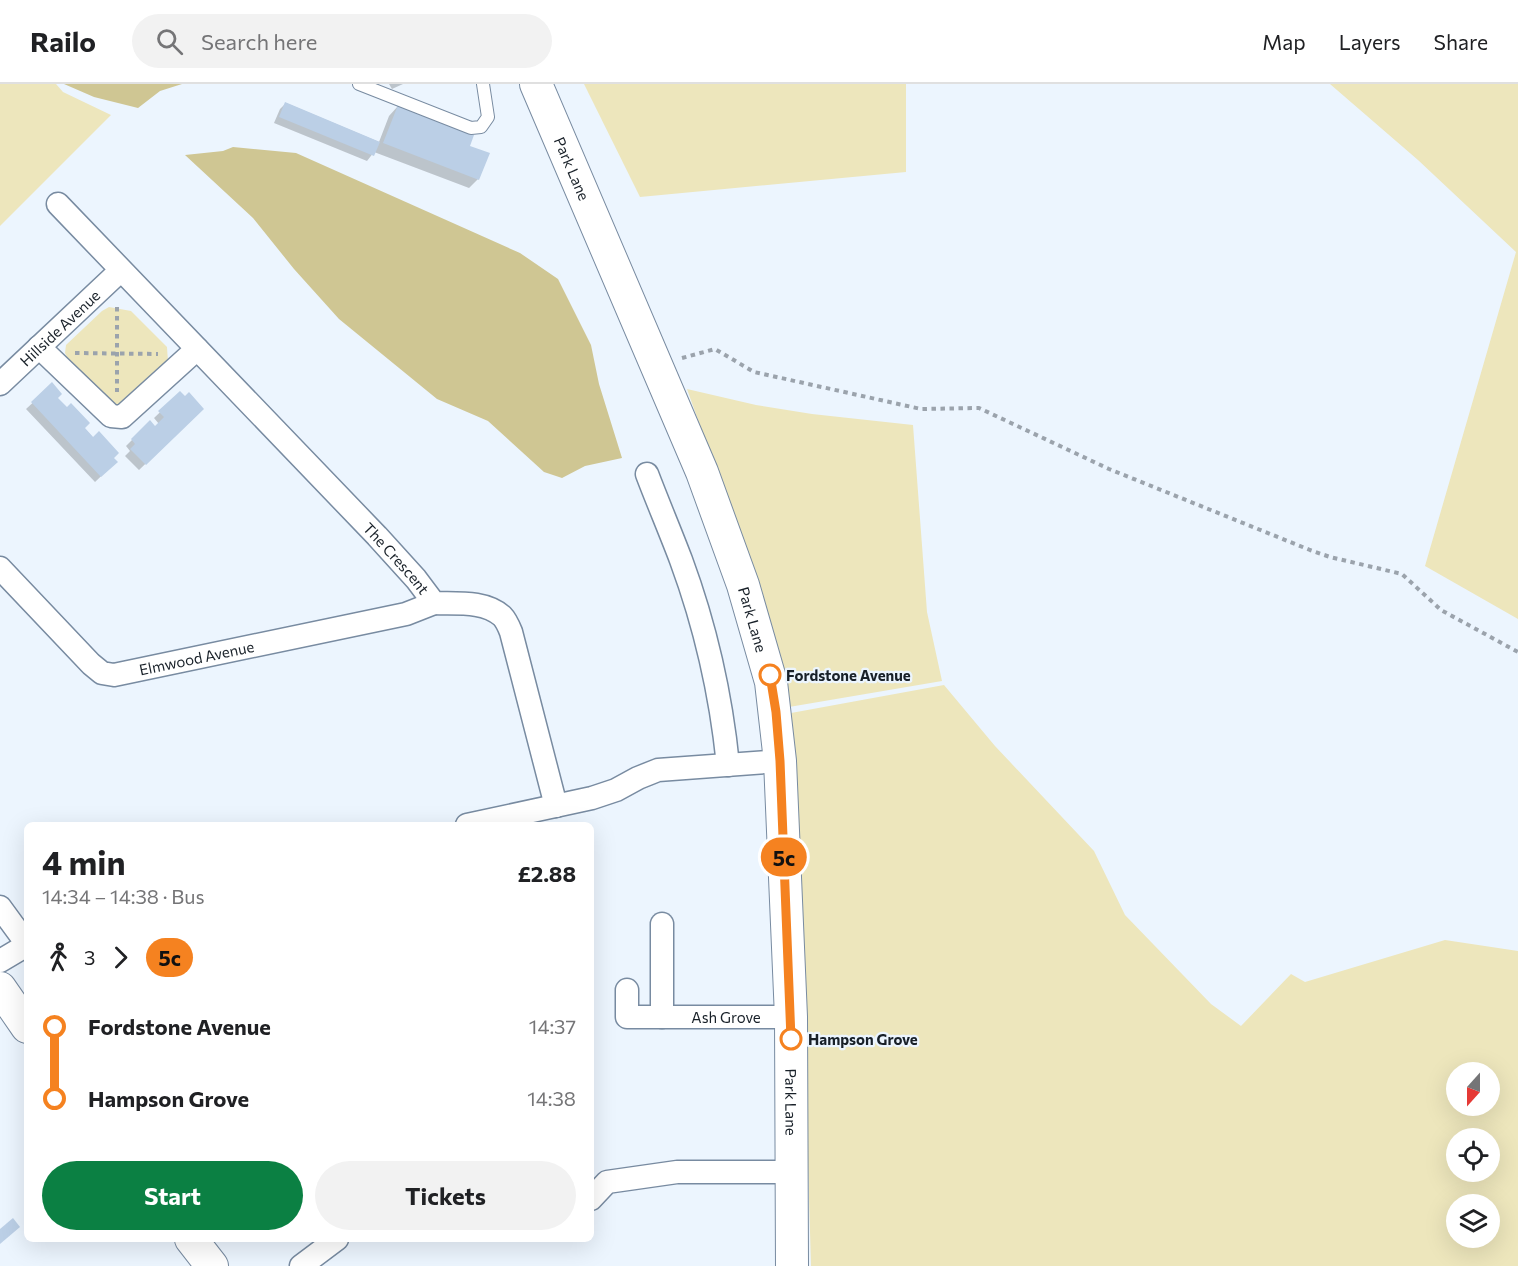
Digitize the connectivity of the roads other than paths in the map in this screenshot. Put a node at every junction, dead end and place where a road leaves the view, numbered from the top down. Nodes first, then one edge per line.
1 (359, 84) edge
2 (483, 84) edge
3 (536, 84) edge
4 (57, 204) dead end
5 (120, 270) junction
6 (39, 347) junction
7 (197, 349) junction
8 (0, 384) edge
9 (647, 474) dead end
10 (0, 568) edge
11 (434, 603) junction
12 (780, 761) junction
13 (728, 765) junction
14 (556, 806) junction
15 (481, 822) edge
16 (0, 908) edge
17 (662, 924) dead end
18 (24, 940) edge
19 (24, 946) edge
20 (0, 961) edge
21 (0, 988) edge
22 (627, 990) dead end
23 (662, 1017) junction
24 (791, 1017) junction
25 (17, 1024) edge
26 (793, 1172) junction
27 (599, 1177) edge
28 (192, 1242) edge
29 (333, 1242) edge
30 (212, 1266) edge
31 (301, 1266) edge
32 (792, 1266) edge

1 - 2 lane
3 - 12 main road, Park Lane
4 - 5 street, The Crescent
5 - 6 street, Hillside Avenue
5 - 7 street, The Crescent
6 - 7 street
6 - 8 street, Hillside Avenue
7 - 11 street, The Crescent
9 - 13 street
10 - 11 street, Elmwood Avenue
11 - 14 street, The Crescent
12 - 13 street
12 - 24 main road, Park Lane
13 - 14 street
14 - 15 street
16 - 18 street
17 - 23 street
19 - 20 street
21 - 25 main road
22 - 23 street, Ash Grove
23 - 24 street, Ash Grove
24 - 26 main road, Park Lane
26 - 27 street
26 - 32 main road, Park Lane
28 - 30 main road
29 - 31 street

